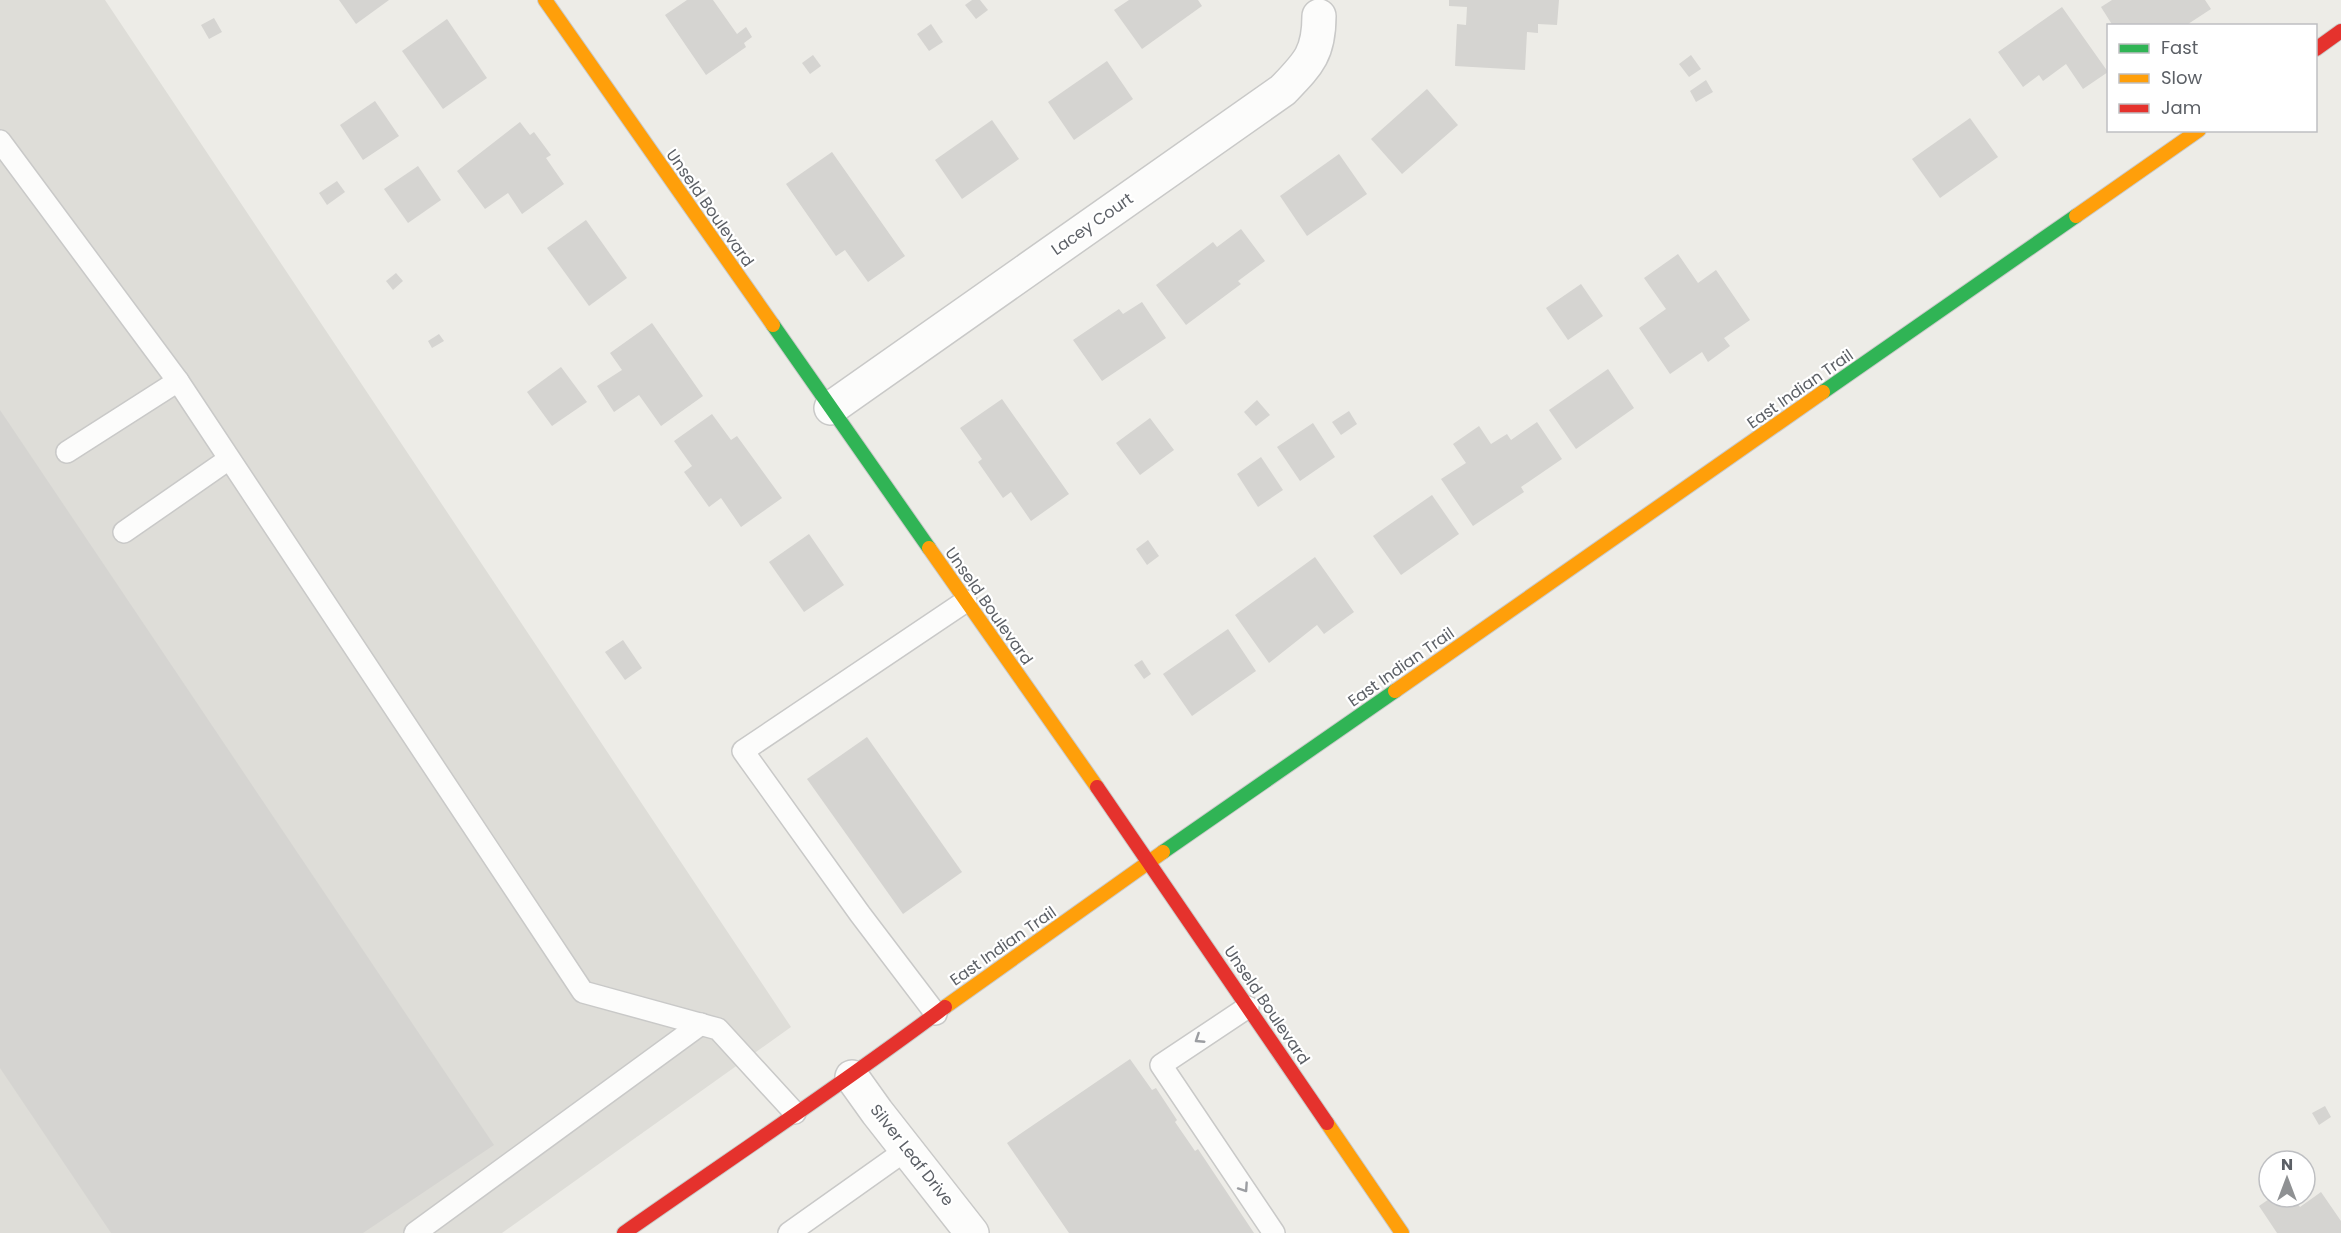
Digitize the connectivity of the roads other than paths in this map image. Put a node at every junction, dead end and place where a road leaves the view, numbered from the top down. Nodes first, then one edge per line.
1 (545, 0) edge
2 (1319, 16) dead end
3 (2341, 31) edge
4 (2317, 48) edge
5 (2196, 132) edge
6 (0, 141) edge
7 (178, 381) junction
8 (831, 408) junction
9 (67, 452) dead end
10 (229, 459) junction
11 (124, 532) dead end
12 (966, 601) junction
13 (1150, 863) junction
14 (1248, 1007) junction
15 (936, 1014) junction
16 (701, 1024) junction
17 (852, 1077) junction
18 (795, 1113) junction
19 (906, 1150) junction
20 (415, 1233) edge
21 (624, 1233) edge
22 (789, 1233) edge
23 (972, 1233) edge
24 (1274, 1233) edge
25 (1402, 1233) edge

1 - 8 main road, Unseld Boulevard
2 - 8 street, Lacey Court
3 - 4 main road
5 - 13 main road, East Indian Trail
6 - 7 lane
7 - 9 lane
7 - 10 lane
8 - 12 main road, Unseld Boulevard
10 - 11 lane
10 - 16 lane
12 - 13 main road, Unseld Boulevard
12 - 15 lane
13 - 14 main road, Unseld Boulevard
13 - 15 main road, East Indian Trail
14 -> 24 lane
14 - 25 main road, Unseld Boulevard
15 - 17 main road, East Indian Trail
16 - 18 lane
16 - 20 lane
17 - 18 main road, East Indian Trail
17 - 19 street, Silver Leaf Drive
18 - 21 main road, East Indian Trail
19 - 22 lane
19 - 23 street, Silver Leaf Drive

